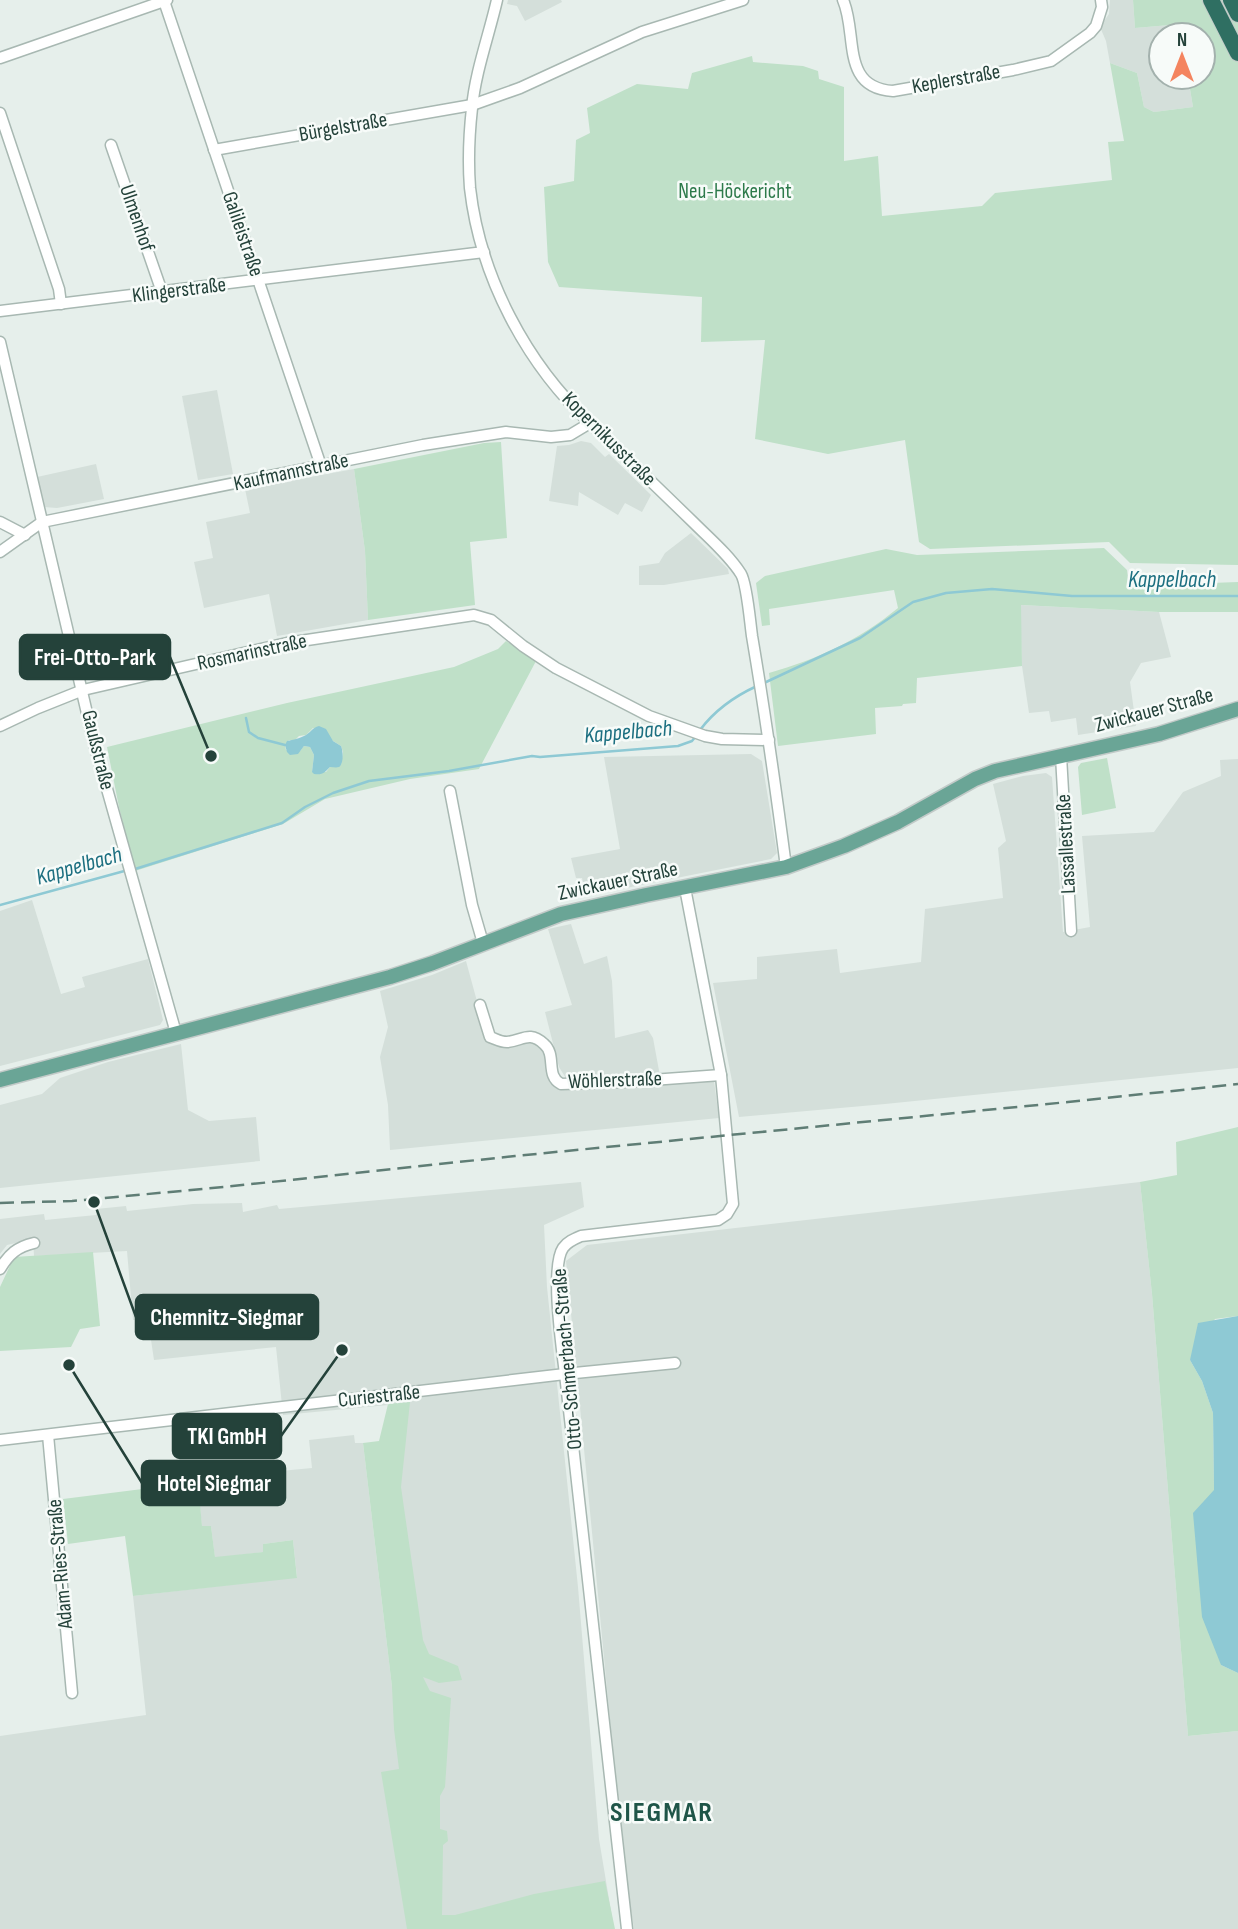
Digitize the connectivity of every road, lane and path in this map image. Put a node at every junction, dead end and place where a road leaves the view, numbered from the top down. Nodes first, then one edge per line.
1 (497, 0) edge
2 (743, 0) edge
3 (843, 0) edge
4 (1101, 0) edge
5 (1211, 0) edge
6 (1231, 0) edge
7 (165, 1) edge
8 (1238, 14) edge
9 (1238, 54) edge
10 (0, 58) edge
11 (472, 105) junction
12 (0, 113) edge
13 (111, 145) dead end
14 (214, 150) junction
15 (484, 252) junction
16 (259, 281) junction
17 (162, 292) junction
18 (61, 304) junction
19 (0, 312) edge
20 (0, 342) edge
21 (590, 423) junction
22 (321, 466) junction
23 (0, 522) edge
24 (42, 522) junction
25 (25, 535) junction
26 (0, 552) edge
27 (83, 690) junction
28 (1238, 709) edge
29 (0, 726) edge
30 (769, 740) junction
31 (1061, 756) junction
32 (450, 791) dead end
33 (786, 867) junction
34 (685, 888) junction
35 (1071, 931) dead end
36 (483, 943) junction
37 (480, 1005) dead end
38 (176, 1033) junction
39 (721, 1075) junction
40 (0, 1080) edge
41 (34, 1243) dead end
42 (0, 1269) edge
43 (675, 1363) dead end
44 (565, 1374) junction
45 (48, 1435) junction
46 (0, 1440) edge
47 (72, 1693) dead end
48 (627, 1929) edge

1 - 11 street, Kopernikusstraße
2 - 11 street
3 - 4 street, Keplerstraße
5 - 9 highway
6 - 8 highway
7 - 10 street
7 - 14 street, Galileistraße
11 - 14 street, Bürgelstraße
11 - 15 street, Kopernikusstraße
12 - 18 street
13 - 17 street, Ulmenhof
14 - 16 street, Galileistraße
15 - 16 street, Klingerstraße
15 - 21 street, Kopernikusstraße
16 - 17 street, Klingerstraße
16 - 22 street, Galileistraße
17 - 18 street, Klingerstraße
18 - 19 street, Klingerstraße
20 - 24 street, Gaußstraße
21 - 22 street, Kaufmannstraße
21 - 30 street, Kopernikusstraße
22 - 24 street, Kaufmannstraße
23 - 25 street
24 - 25 street, Kaufmannstraße
24 - 27 street, Gaußstraße
25 - 26 street, Kaufmannstraße
27 - 29 street, Rosmarinstraße
27 - 30 street, Rosmarinstraße
27 - 38 street, Gaußstraße
28 - 31 main road, Zwickauer Straße
30 - 33 street, Kopernikusstraße
31 - 33 main road, Zwickauer Straße
31 - 35 street, Lassallestraße
32 - 36 street
33 - 34 main road, Zwickauer Straße
34 - 36 main road, Zwickauer Straße
34 - 39 street, Otto-Schmerbach-Straße
36 - 38 main road, Zwickauer Straße
37 - 39 street, Wöhlerstraße
38 - 40 main road, Zwickauer Straße
39 - 44 street, Otto-Schmerbach-Straße
41 - 42 street
43 - 44 street, Curiestraße
44 - 45 street, Curiestraße
44 - 48 street, Otto-Schmerbach-Straße
45 - 46 street, Curiestraße
45 - 47 street, Adam-Ries-Straße

